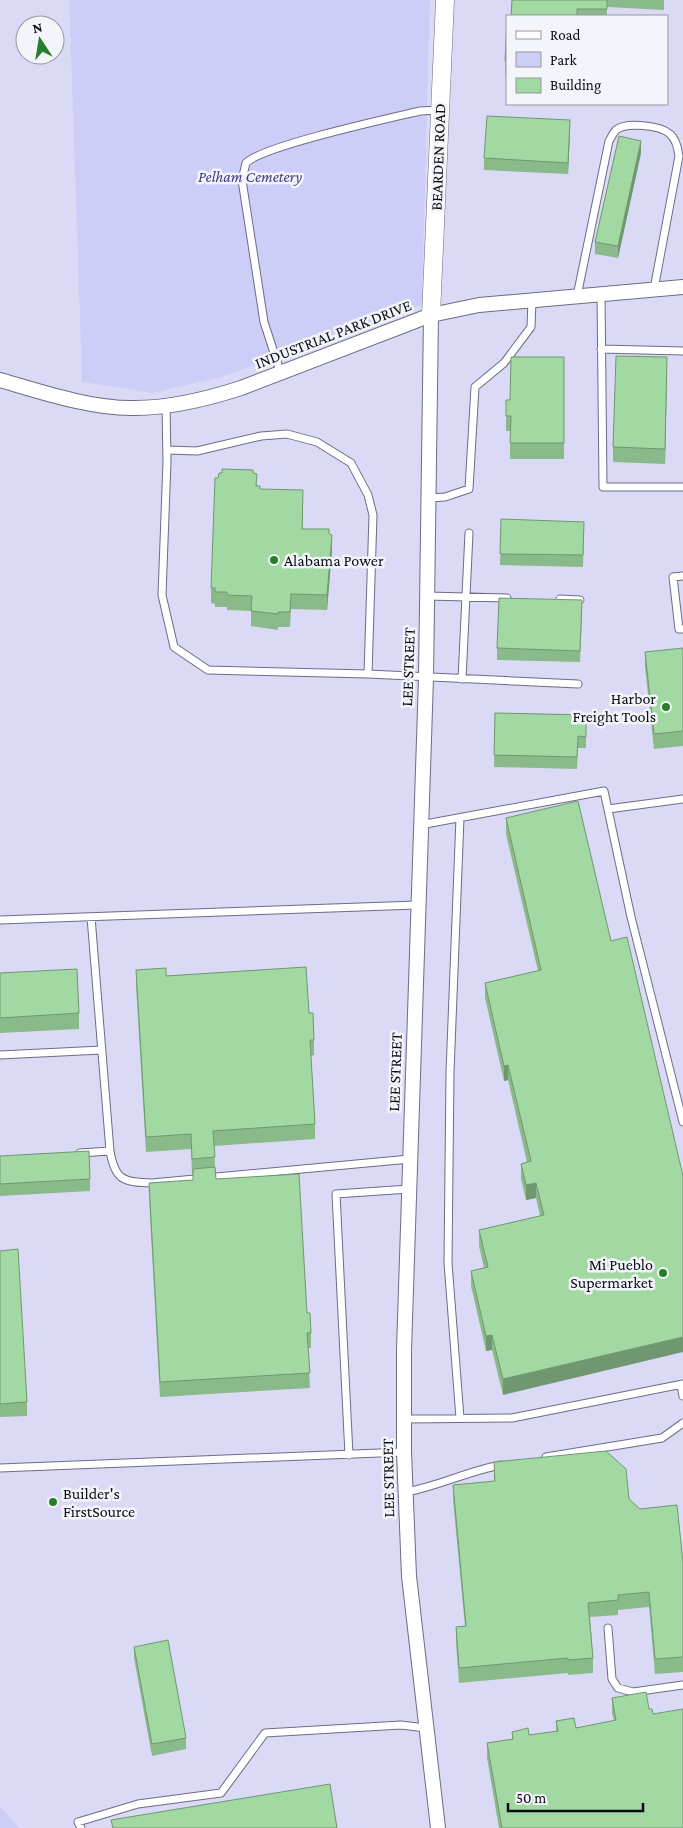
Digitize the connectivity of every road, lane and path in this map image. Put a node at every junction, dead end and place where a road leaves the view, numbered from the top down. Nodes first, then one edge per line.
1 (445, 0) edge
2 (440, 110) junction
3 (683, 286) edge
4 (654, 289) junction
5 (601, 294) junction
6 (577, 296) junction
7 (532, 299) junction
8 (431, 315) junction
9 (601, 349) junction
10 (683, 350) edge
11 (281, 374) junction
12 (0, 380) edge
13 (166, 405) junction
14 (167, 450) junction
15 (683, 487) edge
16 (429, 498) junction
17 (469, 534) dead end
18 (683, 576) edge
19 (427, 596) junction
20 (466, 597) junction
21 (514, 598) edge
22 (552, 599) edge
23 (580, 600) edge
24 (683, 629) edge
25 (368, 674) junction
26 (426, 678) junction
27 (462, 680) junction
28 (578, 684) dead end
29 (683, 798) edge
30 (608, 809) junction
31 (460, 818) junction
32 (420, 825) junction
33 (417, 905) junction
34 (91, 916) junction
35 (0, 920) edge
36 (102, 1050) junction
37 (0, 1055) edge
38 (683, 1122) edge
39 (110, 1151) junction
40 (74, 1153) edge
41 (410, 1159) junction
42 (409, 1190) junction
43 (682, 1384) edge
44 (683, 1396) edge
45 (460, 1418) junction
46 (404, 1419) junction
47 (683, 1423) edge
48 (404, 1452) junction
49 (349, 1454) junction
50 (540, 1459) edge
51 (511, 1464) edge
52 (0, 1468) edge
53 (406, 1492) junction
54 (608, 1628) dead end
55 (683, 1685) edge
56 (426, 1728) junction
57 (81, 1828) edge
58 (438, 1828) edge

1 - 2 street, BEARDEN ROAD
2 - 8 street, BEARDEN ROAD
2 - 11 lane
3 - 4 street, INDUSTRIAL PARK DRIVE
4 - 5 street, INDUSTRIAL PARK DRIVE
4 - 6 lane
5 - 6 street, INDUSTRIAL PARK DRIVE
5 - 9 lane
6 - 7 street, INDUSTRIAL PARK DRIVE
7 - 8 street, INDUSTRIAL PARK DRIVE
7 - 16 lane
8 - 11 street, INDUSTRIAL PARK DRIVE
8 - 16 street, LEE STREET
9 - 10 lane
9 - 15 lane
11 - 13 street, INDUSTRIAL PARK DRIVE
12 - 13 street, INDUSTRIAL PARK DRIVE
13 - 14 lane
14 - 25 lane
14 - 25 lane
16 - 19 street, LEE STREET
17 - 20 lane
18 - 24 lane
19 - 20 lane
19 - 26 street, LEE STREET
20 - 21 lane
20 - 27 lane
22 - 23 lane
25 - 26 lane
26 - 27 lane
26 - 32 street, LEE STREET
27 - 28 lane
29 - 30 lane
30 - 31 lane
30 - 38 lane
31 - 32 lane
31 - 45 lane
32 - 33 street, LEE STREET
33 - 34 lane
33 - 41 street, LEE STREET
34 - 35 lane
34 - 36 lane
36 - 37 lane
36 - 39 lane
39 - 40 lane
39 - 41 lane
41 - 42 street, LEE STREET
42 - 46 street, LEE STREET
42 - 49 lane
43 - 44 lane
43 - 45 lane
45 - 46 lane
46 - 48 street, LEE STREET
47 - 50 lane
48 - 49 lane
48 - 53 street, LEE STREET
49 - 52 lane
51 - 53 lane
53 - 56 street, LEE STREET
54 - 55 lane
56 - 57 lane
56 - 58 street, LEE STREET

